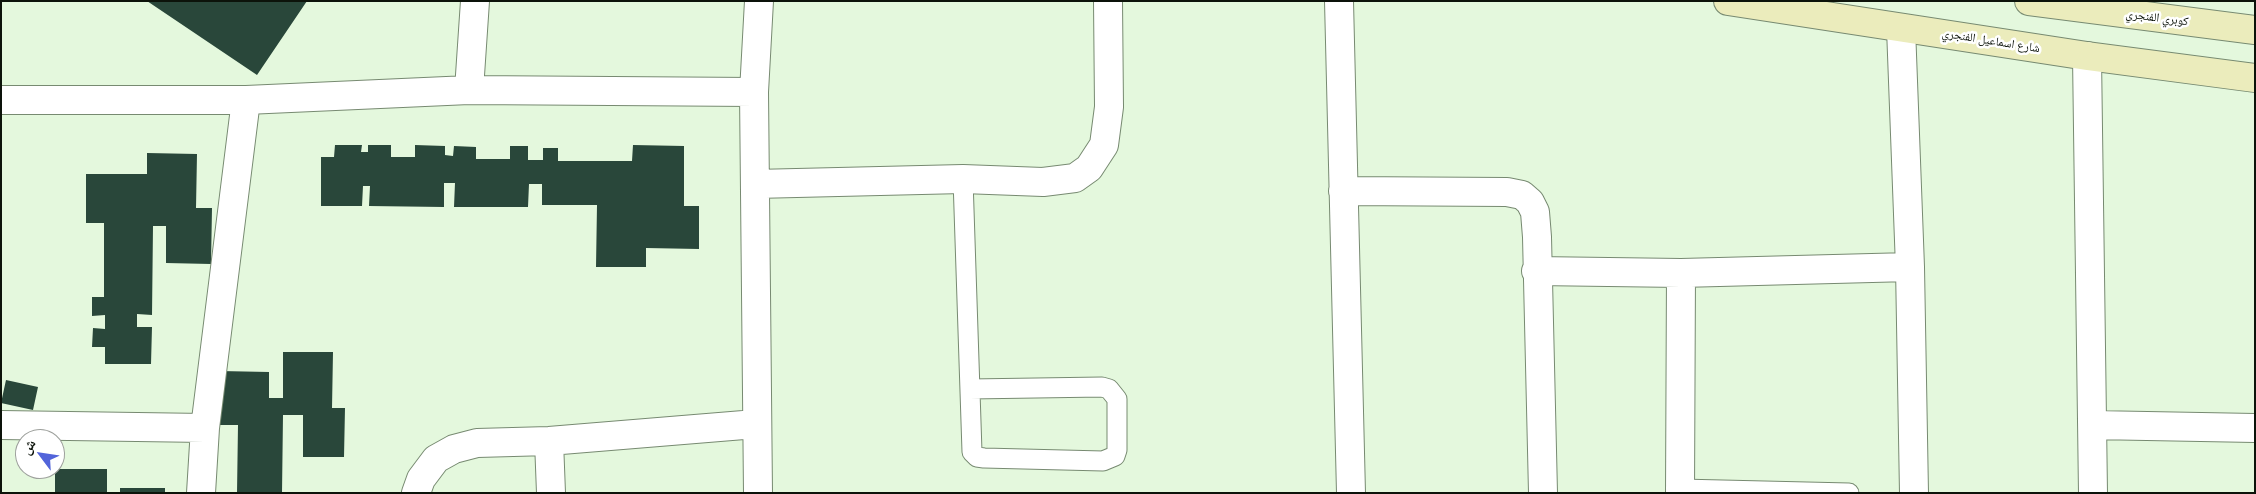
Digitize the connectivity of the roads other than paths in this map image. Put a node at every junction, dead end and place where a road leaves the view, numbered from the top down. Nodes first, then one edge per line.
1 (475, 1) edge
2 (759, 1) edge
3 (1108, 1) edge
4 (1339, 1) edge
5 (1728, 1) edge
6 (2029, 1) edge
7 (1901, 28) junction
8 (2255, 30) edge
9 (2087, 56) junction
10 (2255, 78) edge
11 (469, 90) junction
12 (754, 92) junction
13 (1, 100) edge
14 (246, 100) junction
15 (963, 179) junction
16 (755, 184) junction
17 (1343, 191) junction
18 (1910, 267) junction
19 (1536, 270) junction
20 (1681, 273) junction
21 (970, 389) junction
22 (756, 424) junction
23 (1, 425) edge
24 (2093, 425) junction
25 (205, 428) junction
26 (2255, 428) edge
27 (549, 441) junction
28 (1680, 491) edge
29 (1849, 492) edge
30 (201, 493) edge
31 (416, 493) edge
32 (551, 493) edge
33 (758, 493) edge
34 (1351, 493) edge
35 (1543, 493) edge
36 (1914, 493) edge
37 (2093, 493) edge

1 - 11 street
2 - 12 street
3 - 15 street
4 - 17 street
5 - 7 main road, شارع اسماعيل الفنجري
6 - 8 main road, كوبري الفنجري
7 - 9 main road, شارع اسماعيل الفنجري
7 - 18 street
9 - 10 main road, شارع اسماعيل الفنجري
9 - 24 street
11 - 12 street
11 - 14 street
12 - 16 street
13 - 14 street
14 - 25 street
15 - 16 street
15 - 21 lane
16 - 22 street
17 - 19 street
17 - 34 street
18 - 20 street
18 - 36 street
19 - 20 street
19 - 35 street
20 - 28 street
21 - 21 lane
22 - 27 street
22 - 33 street
23 - 25 street
24 - 26 street
24 - 37 street
25 - 30 street
27 - 31 street
27 - 32 street
28 - 29 lane

